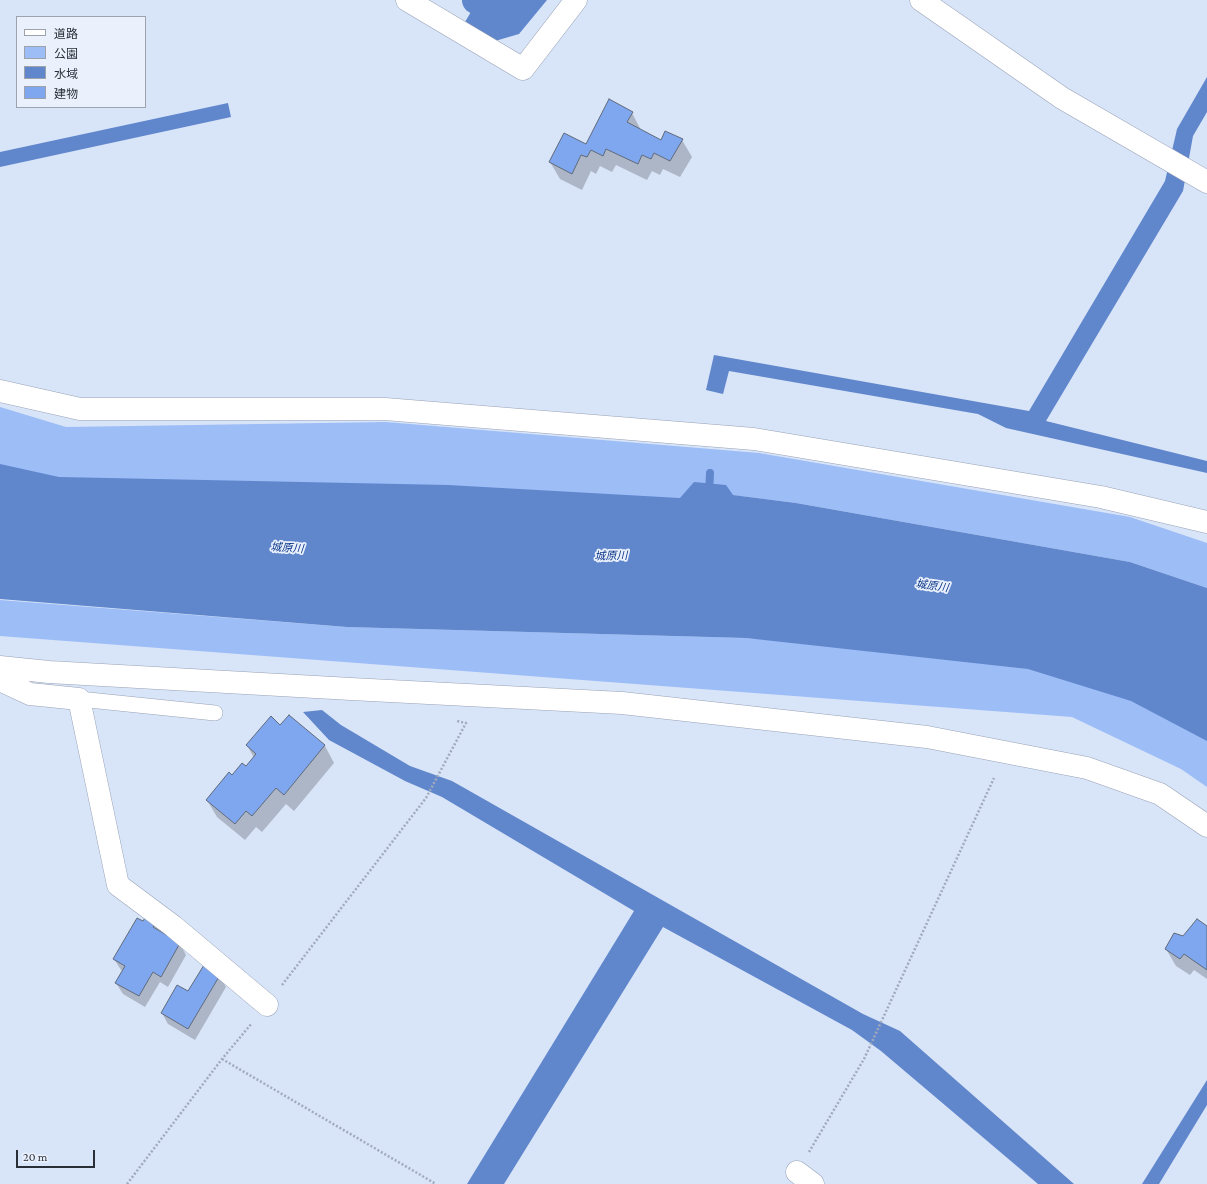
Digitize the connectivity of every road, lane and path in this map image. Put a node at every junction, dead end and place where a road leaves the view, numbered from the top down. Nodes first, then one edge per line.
1 (407, 0) edge
2 (576, 0) edge
3 (921, 0) edge
4 (1201, 178) edge
5 (0, 391) edge
6 (1207, 522) edge
7 (0, 667) edge
8 (0, 680) edge
9 (79, 699) junction
10 (215, 713) dead end
11 (452, 720) dead end
12 (994, 778) dead end
13 (426, 798) dead end
14 (1207, 826) edge
15 (267, 1005) dead end
16 (222, 1059) dead end
17 (804, 1178) edge
18 (436, 1184) edge

1 - 2 street
3 - 4 street
5 - 6 street
7 - 14 street
8 - 9 street
9 - 10 lane
9 - 15 street
11 - 13 path
12 - 17 path
16 - 18 path

